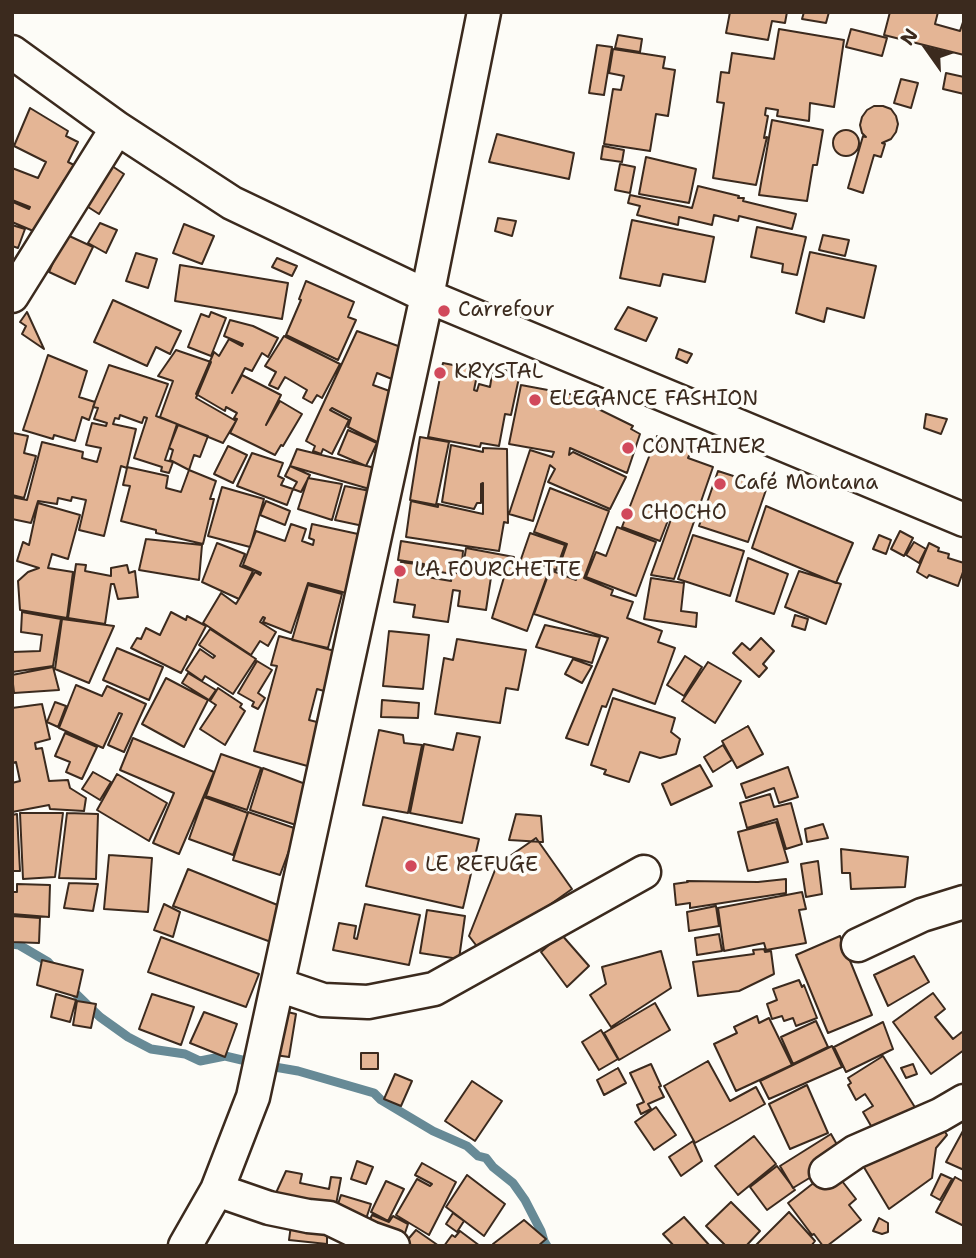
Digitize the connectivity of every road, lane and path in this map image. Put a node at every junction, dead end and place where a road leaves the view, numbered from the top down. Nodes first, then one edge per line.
1 (484, 12) edge
2 (12, 52) edge
3 (117, 128) junction
4 (12, 296) edge
5 (428, 296) junction
6 (963, 514) edge
7 (644, 872) dead end
8 (964, 902) edge
9 (859, 945) dead end
10 (279, 985) junction
11 (964, 1101) edge
12 (826, 1172) dead end
13 (217, 1190) junction
14 (185, 1246) edge
15 (393, 1246) edge

1 - 5 street
2 - 3 street
3 - 4 street
3 - 5 street
5 - 6 street
5 - 10 street
7 - 10 street
8 - 9 street
10 - 13 street
11 - 12 street
13 - 14 street
13 - 15 street

